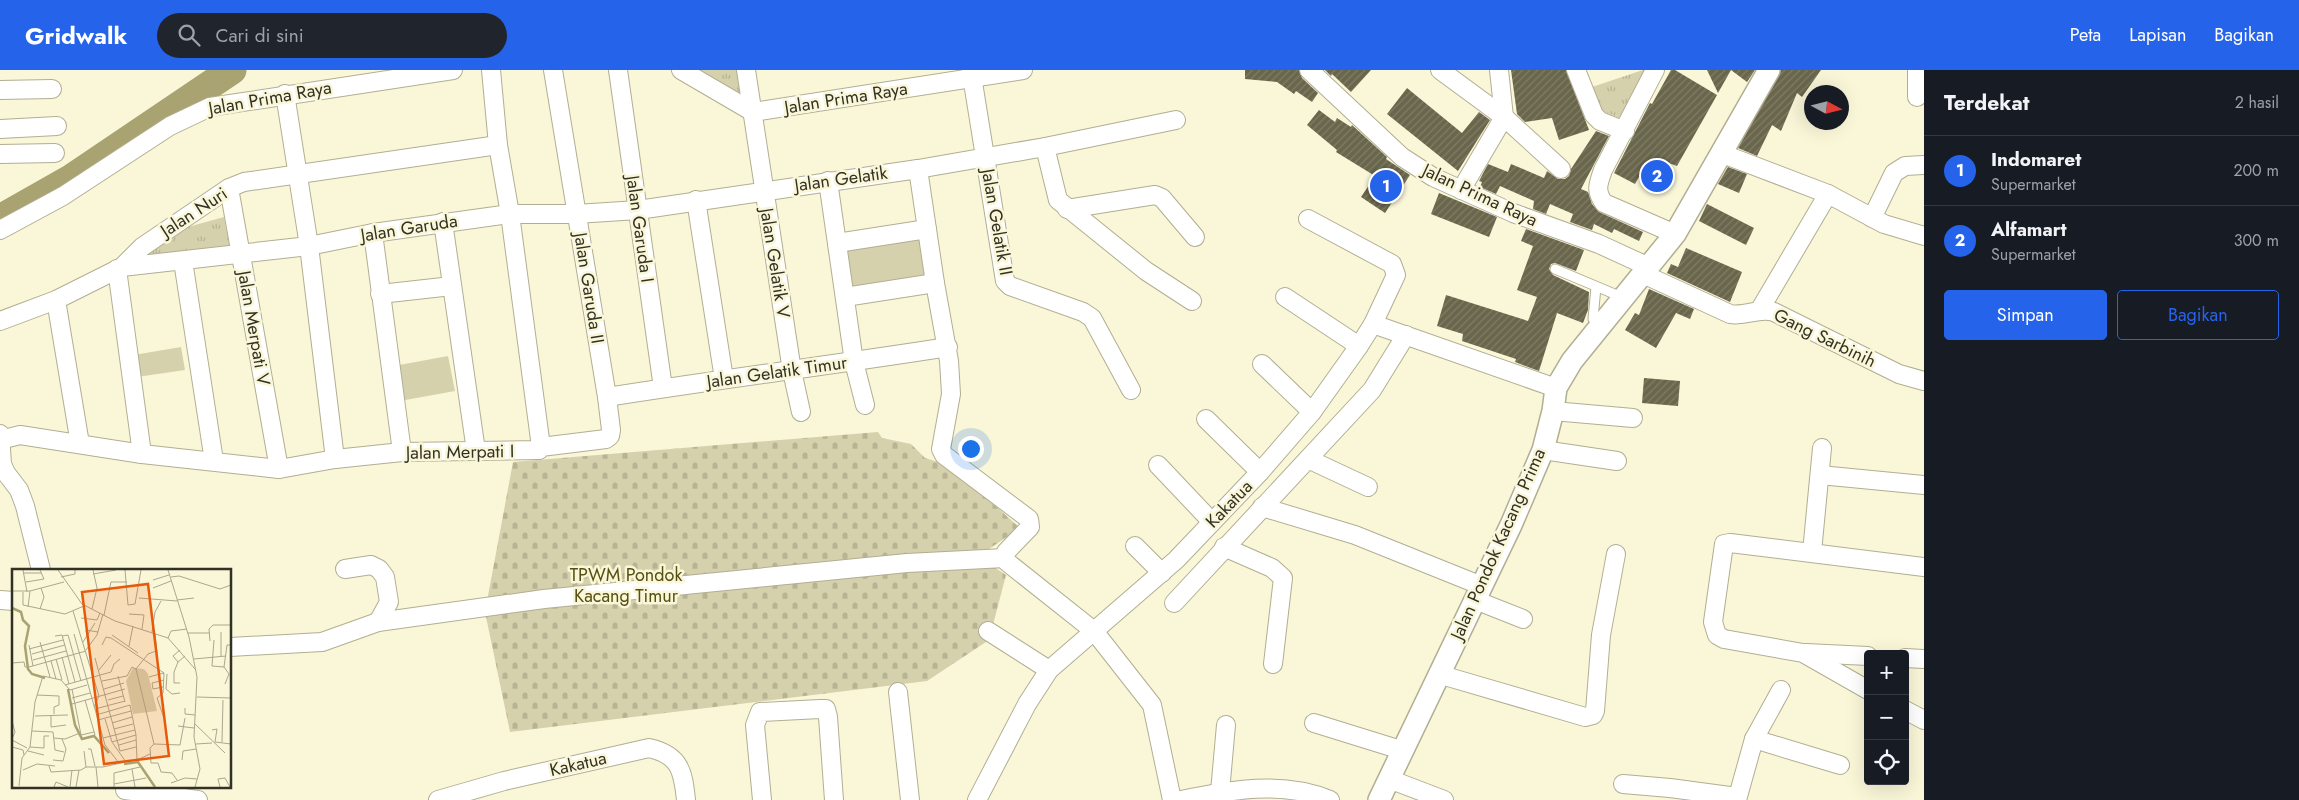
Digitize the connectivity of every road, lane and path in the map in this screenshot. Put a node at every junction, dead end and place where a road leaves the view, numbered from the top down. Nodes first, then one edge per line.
1 (453, 70) edge
2 (491, 70) edge
3 (553, 70) edge
4 (618, 70) edge
5 (681, 70) edge
6 (746, 70) edge
7 (1023, 70) edge
8 (1309, 70) edge
9 (1440, 70) edge
10 (1499, 70) edge
11 (1576, 70) edge
12 (1655, 70) edge
13 (1768, 70) edge
14 (1917, 70) edge
15 (971, 74) edge
16 (52, 89) dead end
17 (0, 90) edge
18 (285, 94) junction
19 (1917, 97) dead end
20 (753, 112) junction
21 (1504, 117) junction
22 (1176, 120) dead end
23 (57, 126) dead end
24 (0, 129) edge
25 (1625, 131) junction
26 (498, 145) junction
27 (1045, 146) junction
28 (55, 152) dead end
29 (0, 154) edge
30 (1723, 154) junction
31 (985, 156) junction
32 (1924, 165) edge
33 (918, 168) junction
34 (1561, 169) dead end
35 (297, 174) junction
36 (828, 181) junction
37 (229, 188) junction
38 (764, 190) junction
39 (1461, 190) junction
40 (1828, 194) junction
41 (696, 200) junction
42 (1067, 209) junction
43 (638, 210) junction
44 (510, 214) junction
45 (576, 214) junction
46 (1872, 218) junction
47 (1308, 219) dead end
48 (443, 222) junction
49 (927, 229) junction
50 (0, 230) edge
51 (373, 233) junction
52 (1675, 234) junction
53 (1924, 236) edge
54 (1195, 238) dead end
55 (837, 243) junction
56 (309, 246) junction
57 (241, 252) junction
58 (183, 262) junction
59 (120, 268) junction
60 (1555, 269) dead end
61 (1646, 271) junction
62 (934, 283) junction
63 (452, 286) junction
64 (1596, 286) junction
65 (380, 294) junction
66 (1285, 296) dead end
67 (845, 297) junction
68 (1625, 298) junction
69 (56, 300) junction
70 (1192, 301) dead end
71 (1759, 311) junction
72 (0, 321) edge
73 (1373, 324) junction
74 (1601, 327) junction
75 (1406, 335) junction
76 (1359, 346) junction
77 (948, 347) junction
78 (854, 362) junction
79 (1262, 364) dead end
80 (792, 371) junction
81 (724, 379) junction
82 (1924, 381) edge
83 (663, 388) junction
84 (1556, 388) junction
85 (1131, 390) dead end
86 (607, 397) junction
87 (865, 405) dead end
88 (801, 412) dead end
89 (1312, 412) junction
90 (1552, 412) junction
91 (1633, 418) dead end
92 (1206, 419) dead end
93 (0, 434) edge
94 (0, 440) edge
95 (80, 444) junction
96 (541, 447) junction
97 (1822, 448) dead end
98 (476, 450) junction
99 (1543, 450) junction
100 (402, 452) junction
101 (142, 454) junction
102 (335, 459) junction
103 (1308, 459) junction
104 (214, 461) junction
105 (1617, 461) dead end
106 (1158, 465) dead end
107 (279, 470) junction
108 (1260, 472) junction
109 (1820, 475) junction
110 (1924, 485) edge
111 (1368, 487) dead end
112 (1262, 507) junction
113 (1212, 522) junction
114 (1135, 546) dead end
115 (1224, 547) junction
116 (1812, 552) junction
117 (1616, 554) dead end
118 (1005, 558) junction
119 (1924, 567) edge
120 (41, 569) edge
121 (345, 569) dead end
122 (1162, 573) junction
123 (1479, 593) junction
124 (1174, 603) dead end
125 (1523, 619) dead end
126 (378, 622) junction
127 (988, 630) dead end
128 (1094, 631) junction
129 (231, 646) edge
130 (1803, 652) junction
131 (1864, 656) edge
132 (1909, 658) edge
133 (1924, 659) edge
134 (1273, 664) dead end
135 (1049, 670) junction
136 (1438, 674) junction
137 (1864, 688) edge
138 (1780, 690) dead end
139 (898, 692) dead end
140 (1909, 712) edge
141 (1924, 720) edge
142 (1314, 723) dead end
143 (1226, 725) dead end
144 (1754, 740) junction
145 (1402, 750) junction
146 (1840, 765) dead end
147 (1388, 779) junction
148 (1623, 784) dead end
149 (124, 792) edge
150 (1220, 792) junction
151 (1737, 798) edge
152 (198, 800) edge
153 (438, 800) edge
154 (686, 800) edge
155 (762, 800) edge
156 (834, 800) edge
157 (910, 800) edge
158 (977, 800) edge
159 (1172, 800) edge
160 (1181, 800) edge
161 (1330, 800) edge
162 (1379, 800) edge
163 (1444, 800) edge

1 - 18 street, Jalan Prima Raya
2 - 26 street
3 - 45 street, Jalan Garuda II
4 - 43 street, Jalan Garuda I
5 - 20 street
6 - 20 street, Jalan Gelatik V
7 - 15 street, Jalan Prima Raya
8 - 39 street, Jalan Prima Raya
9 - 21 street
10 - 21 street
11 - 25 street
12 - 25 street
13 - 30 street, Jalan Pondok Kacang Prima
14 - 19 street
15 - 20 street, Jalan Prima Raya
15 - 31 street, Jalan Gelatik II
16 - 17 street
18 - 35 street
18 - 50 street, Jalan Prima Raya
20 - 38 street, Jalan Gelatik V
21 - 34 street
21 - 39 street
22 - 27 street, Jalan Gelatik
23 - 24 street
25 - 52 street
26 - 35 street, Jalan Nuri
26 - 44 street
27 - 31 street, Jalan Gelatik
27 - 42 street
28 - 29 street
30 - 40 street
30 - 52 street, Jalan Pondok Kacang Prima
31 - 33 street, Jalan Gelatik
31 - 85 street, Jalan Gelatik II
32 - 46 street
33 - 36 street, Jalan Gelatik
33 - 49 street
35 - 37 street, Jalan Nuri
35 - 56 street
36 - 38 street, Jalan Gelatik
36 - 55 street
37 - 57 street, Jalan Merpati V
37 - 59 street, Jalan Nuri
38 - 41 street, Jalan Gelatik
38 - 80 street, Jalan Gelatik V
39 - 61 street, Jalan Prima Raya
40 - 46 street
40 - 71 street
41 - 43 street, Jalan Garuda
41 - 81 street
42 - 54 street
42 - 70 street
43 - 45 street, Jalan Garuda
43 - 83 street, Jalan Garuda I
44 - 45 street, Jalan Garuda
44 - 48 street, Jalan Garuda
44 - 96 street
45 - 86 street, Jalan Garuda II
46 - 53 street
47 - 73 street, Kakatua
48 - 51 street, Jalan Garuda
48 - 63 street
49 - 55 street
49 - 62 street
51 - 56 street, Jalan Garuda
51 - 65 street
52 - 61 street, Jalan Pondok Kacang Prima
55 - 67 street
56 - 57 street, Jalan Garuda
56 - 102 street
57 - 58 street, Jalan Garuda
57 - 107 street, Jalan Merpati V
58 - 59 street, Jalan Garuda
58 - 104 street
59 - 69 street, Jalan Nuri
59 - 101 street
60 - 64 lane
61 - 68 street, Jalan Pondok Kacang Prima
61 - 71 street, Gang Sarbinih
62 - 67 street
62 - 77 street
63 - 65 street
63 - 98 street
64 - 68 lane
64 - 74 lane
65 - 100 street
66 - 76 street
67 - 78 street
68 - 74 street, Jalan Pondok Kacang Prima
69 - 72 street, Jalan Nuri
69 - 95 street
71 - 82 street, Gang Sarbinih
73 - 75 street
73 - 76 street, Kakatua
74 - 84 street, Jalan Pondok Kacang Prima
75 - 84 street
75 - 103 street
76 - 89 street, Kakatua
77 - 78 street, Jalan Gelatik Timur
77 - 118 street
78 - 80 street, Jalan Gelatik Timur
78 - 87 street
79 - 89 street
80 - 81 street, Jalan Gelatik Timur
80 - 88 street, Jalan Gelatik V
81 - 83 street, Jalan Gelatik Timur
83 - 86 street, Jalan Gelatik Timur
84 - 90 street, Jalan Pondok Kacang Prima
86 - 96 street, Jalan Garuda II
89 - 108 street, Kakatua
90 - 91 street
90 - 99 street, Jalan Pondok Kacang Prima
92 - 108 street
93 - 94 street
94 - 95 street, Jalan Merpati I
94 - 120 street
95 - 101 street, Jalan Merpati I
96 - 98 street, Jalan Merpati I
97 - 109 street
98 - 100 street, Jalan Merpati I
99 - 105 street
99 - 123 street, Jalan Pondok Kacang Prima
100 - 102 street, Jalan Merpati I
101 - 104 street, Jalan Merpati I
102 - 107 street, Jalan Merpati I
103 - 111 street
103 - 112 street
104 - 107 street, Jalan Merpati I
106 - 113 street
108 - 113 street, Kakatua
109 - 110 street
109 - 116 street
112 - 115 street
112 - 123 street
113 - 122 street, Kakatua
114 - 122 street
115 - 124 street
115 - 134 street
116 - 119 street
116 - 130 street
117 - 136 street
118 - 126 street
118 - 128 street
121 - 126 street
122 - 128 street, Kakatua
123 - 125 street
123 - 136 street, Jalan Pondok Kacang Prima
126 - 129 street
127 - 135 street
128 - 135 street, Kakatua
128 - 159 street
130 - 131 street
130 - 137 street
132 - 133 street
135 - 158 street, Kakatua
136 - 145 street, Jalan Pondok Kacang Prima
138 - 144 street
139 - 157 street
140 - 141 street
142 - 145 street
143 - 150 street
144 - 146 street
144 - 151 street
145 - 147 street, Jalan Pondok Kacang Prima
147 - 162 street, Jalan Pondok Kacang Prima
147 - 163 street
148 - 151 street
149 - 152 street
150 - 160 street
150 - 161 street
153 - 154 street, Kakatua
155 - 156 street

